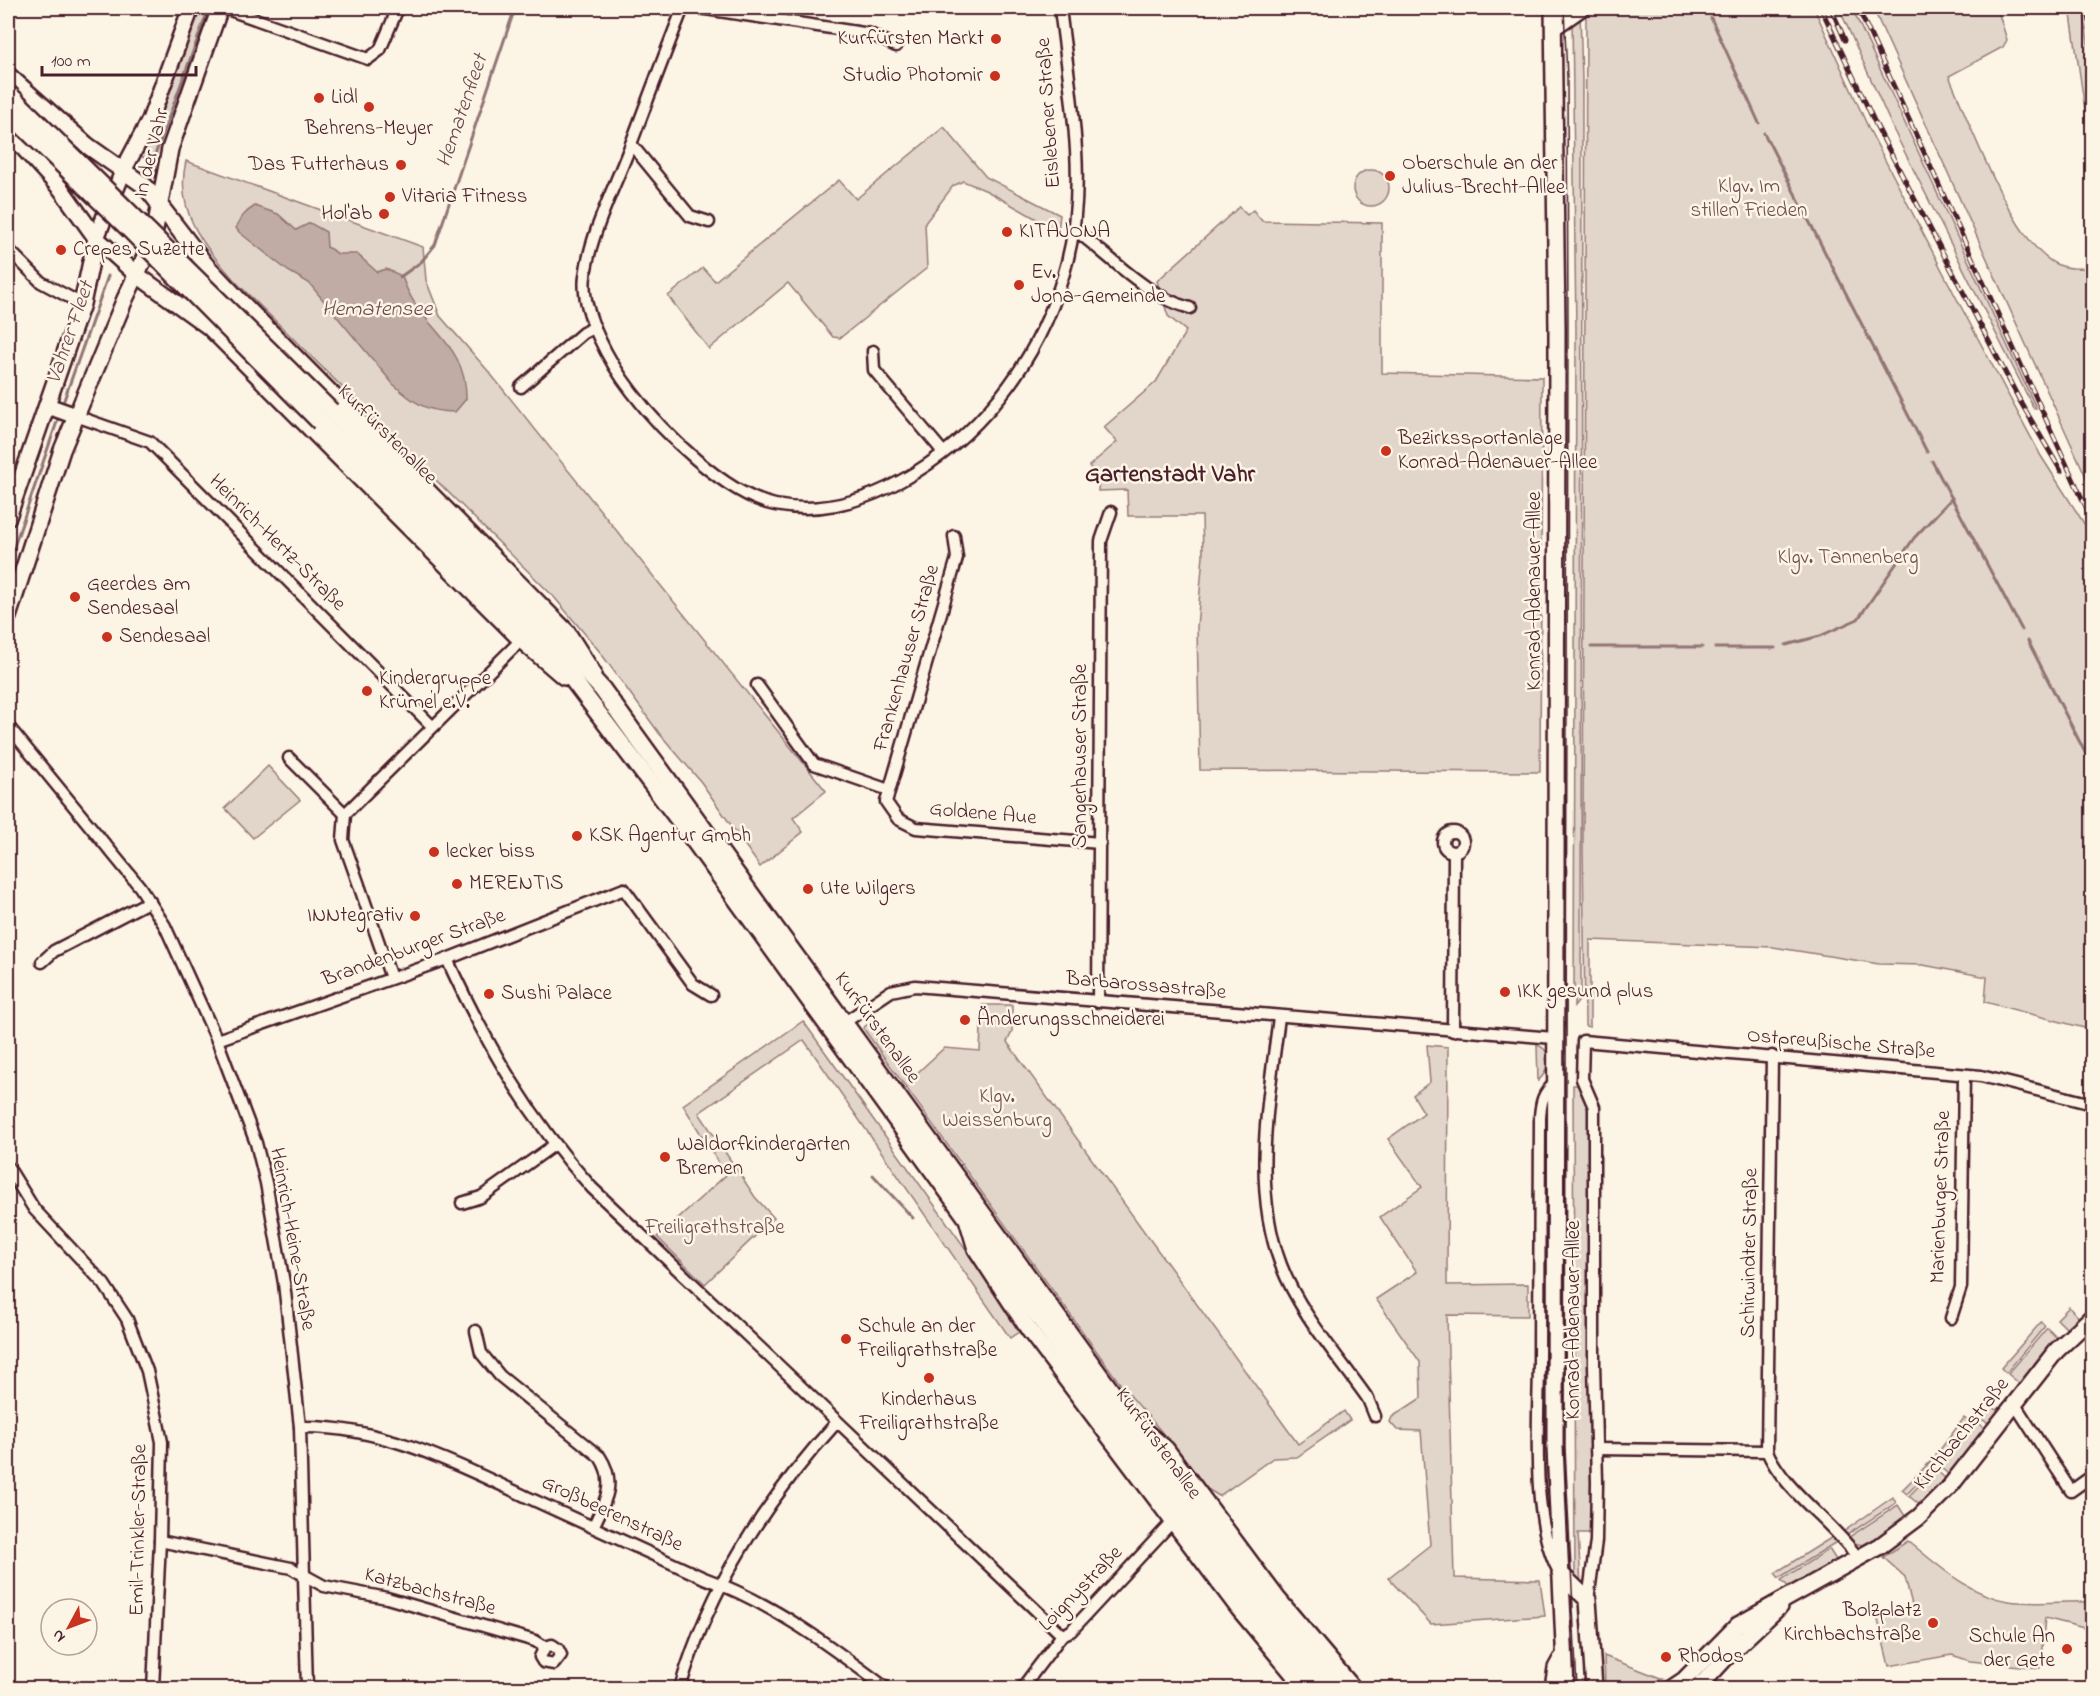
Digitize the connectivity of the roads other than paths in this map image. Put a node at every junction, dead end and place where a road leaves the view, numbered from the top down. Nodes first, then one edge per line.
1 (191, 8) edge
2 (222, 8) edge
3 (398, 8) edge
4 (683, 8) edge
5 (699, 8) edge
6 (1060, 8) edge
7 (1553, 8) edge
8 (1581, 8) edge
9 (1554, 27) junction
10 (896, 46) dead end
11 (8, 75) edge
12 (8, 93) edge
13 (8, 112) edge
14 (8, 131) edge
15 (631, 144) junction
16 (124, 169) junction
17 (161, 205) junction
18 (709, 222) dead end
19 (133, 224) junction
20 (1072, 228) junction
21 (96, 238) junction
22 (8, 249) edge
23 (136, 274) junction
24 (82, 304) junction
25 (1190, 308) dead end
26 (595, 327) junction
27 (873, 351) dead end
28 (521, 387) dead end
29 (61, 411) junction
30 (325, 416) junction
31 (943, 452) junction
32 (1111, 512) dead end
33 (8, 517) edge
34 (954, 536) dead end
35 (8, 616) edge
36 (520, 640) junction
37 (757, 685) dead end
38 (602, 689) junction
39 (585, 694) junction
40 (8, 726) edge
41 (432, 726) junction
42 (289, 758) dead end
43 (889, 790) junction
44 (345, 814) junction
45 (1100, 843) junction
46 (1454, 852) dead end
47 (150, 901) junction
48 (447, 959) junction
49 (42, 962) dead end
50 (391, 978) junction
51 (711, 995) dead end
52 (1098, 1002) junction
53 (1279, 1017) junction
54 (845, 1022) junction
55 (1453, 1031) junction
56 (1554, 1038) junction
57 (218, 1040) junction
58 (1583, 1041) joint
59 (1772, 1056) junction
60 (1964, 1075) junction
61 (2092, 1104) edge
62 (554, 1145) junction
63 (8, 1167) edge
64 (462, 1203) dead end
65 (967, 1219) junction
66 (2092, 1317) edge
67 (1951, 1318) dead end
68 (476, 1330) dead end
69 (2014, 1403) junction
70 (1375, 1416) dead end
71 (837, 1422) junction
72 (1135, 1424) junction
73 (300, 1426) junction
74 (1596, 1449) junction
75 (1767, 1451) junction
76 (2092, 1476) edge
77 (1173, 1521) junction
78 (593, 1527) junction
79 (160, 1541) junction
80 (1858, 1558) junction
81 (1560, 1573) junction
82 (306, 1577) junction
83 (719, 1584) junction
84 (1788, 1599) junction
85 (1588, 1600) junction
86 (1062, 1635) junction
87 (545, 1647) dead end
88 (1564, 1653) junction
89 (1024, 1685) edge
90 (153, 1689) edge
91 (307, 1689) edge
92 (680, 1689) edge
93 (886, 1689) edge
94 (1036, 1689) edge
95 (1305, 1689) edge
96 (1321, 1689) edge
97 (1339, 1689) edge
98 (1353, 1689) edge
99 (1553, 1689) edge
100 (1566, 1689) edge
101 (1594, 1689) edge
102 (1672, 1689) edge
103 (1698, 1689) edge

1 - 16 main road, In der Vahr
2 - 3 street
2 - 17 main road, In der Vahr
4 - 15 street, Eislebener Straße
5 - 10 street
6 - 20 street, Eislebener Straße
7 - 9 main road, Konrad-Adenauer-Allee
8 - 9 main road
9 - 56 main road, Konrad-Adenauer-Allee
11 - 16 main road, Kurfürstenallee
12 - 19 main road, bridge
13 - 19 main road, bridge
14 - 21 main road, Kurfürstenallee
15 - 18 street
15 - 26 street, Eislebener Straße
16 - 17 main road, Kurfürstenallee
16 - 21 main road, In der Vahr
17 - 23 main road, In der Vahr
17 - 38 main road, Kurfürstenallee
19 - 30 main road, Kurfürstenallee, bridge
20 - 25 street
20 - 31 street, Eislebener Straße
21 - 23 main road, Kurfürstenallee
21 - 24 main road, In der Vahr
22 - 24 street
23 - 29 main road, In der Vahr
23 - 36 main road, Kurfürstenallee
24 - 29 main road, In der Vahr
26 - 28 street
26 - 31 street, Eislebener Straße
27 - 31 street
29 - 33 main road
29 - 35 main road
29 - 41 street, Heinrich-Hertz-Straße
30 - 38 main road, Kurfürstenallee
30 - 39 main road, Kurfürstenallee
32 - 45 street, Sangerhauser Straße
34 - 43 street, Frankenhauser Straße
36 - 39 main road, Kurfürstenallee
36 - 41 street
37 - 43 street
38 - 54 main road, Kurfürstenallee
39 - 65 main road, Kurfürstenallee
40 - 47 street, Heinrich-Heine-Straße
41 - 44 street
42 - 44 street
43 - 45 street, Goldene Aue
44 - 50 street
45 - 52 street, Sangerhauser Straße
46 - 55 street
47 - 49 street
47 - 57 street, Heinrich-Heine-Straße
48 - 50 street, Brandenburger Straße
48 - 51 street, Brandenburger Straße
48 - 62 street
50 - 57 street, Brandenburger Straße
52 - 53 street, Barbarossastraße
52 - 54 street, Barbarossastraße
53 - 55 street, Barbarossastraße
53 - 70 street
54 - 72 main road, Kurfürstenallee
55 - 56 street, Barbarossastraße
56 - 81 main road, Konrad-Adenauer-Allee
57 - 73 street, Heinrich-Heine-Straße
58 - 59 street, Ostpreußische Straße
58 - 74 street, Konrad-Adenauer-Allee
59 - 60 street, Ostpreußische Straße
59 - 75 street, Schirwindter Straße
60 - 61 street, Ostpreußische Straße
60 - 67 street, Marienburger Straße
62 - 64 street
62 - 71 street
63 - 79 street, Emil-Trinkler-Straße
65 - 77 main road, Kurfürstenallee
65 - 96 main road, Kurfürstenallee
66 - 69 main road, Kirchbachstraße
68 - 78 street
69 - 76 street
69 - 80 main road, Kirchbachstraße
71 - 83 street
71 - 86 street
72 - 97 main road, Kurfürstenallee
72 - 98 main road, Kurfürstenallee
73 - 78 street, Großbeerenstraße
73 - 82 street, Heinrich-Heine-Straße
74 - 75 street
74 - 85 street, Konrad-Adenauer-Allee
75 - 80 street
77 - 86 street, Loignystraße
77 - 95 main road, Kurfürstenallee
78 - 83 street, Großbeerenstraße
79 - 82 street, Katzbachstraße
79 - 90 street, Emil-Trinkler-Straße
80 - 84 main road, Kirchbachstraße
81 - 85 main road
81 - 88 main road, Konrad-Adenauer-Allee
82 - 87 street, Katzbachstraße
82 - 91 street, Heinrich-Heine-Straße
83 - 92 street
83 - 93 street, Großbeerenstraße
84 - 102 main road, Kirchbachstraße
84 - 103 main road, Kirchbachstraße
85 - 101 main road, Konrad-Adenauer-Allee
86 - 89 street, Loignystraße
88 - 99 main road
88 - 100 main road, Konrad-Adenauer-Allee
89 - 94 street

